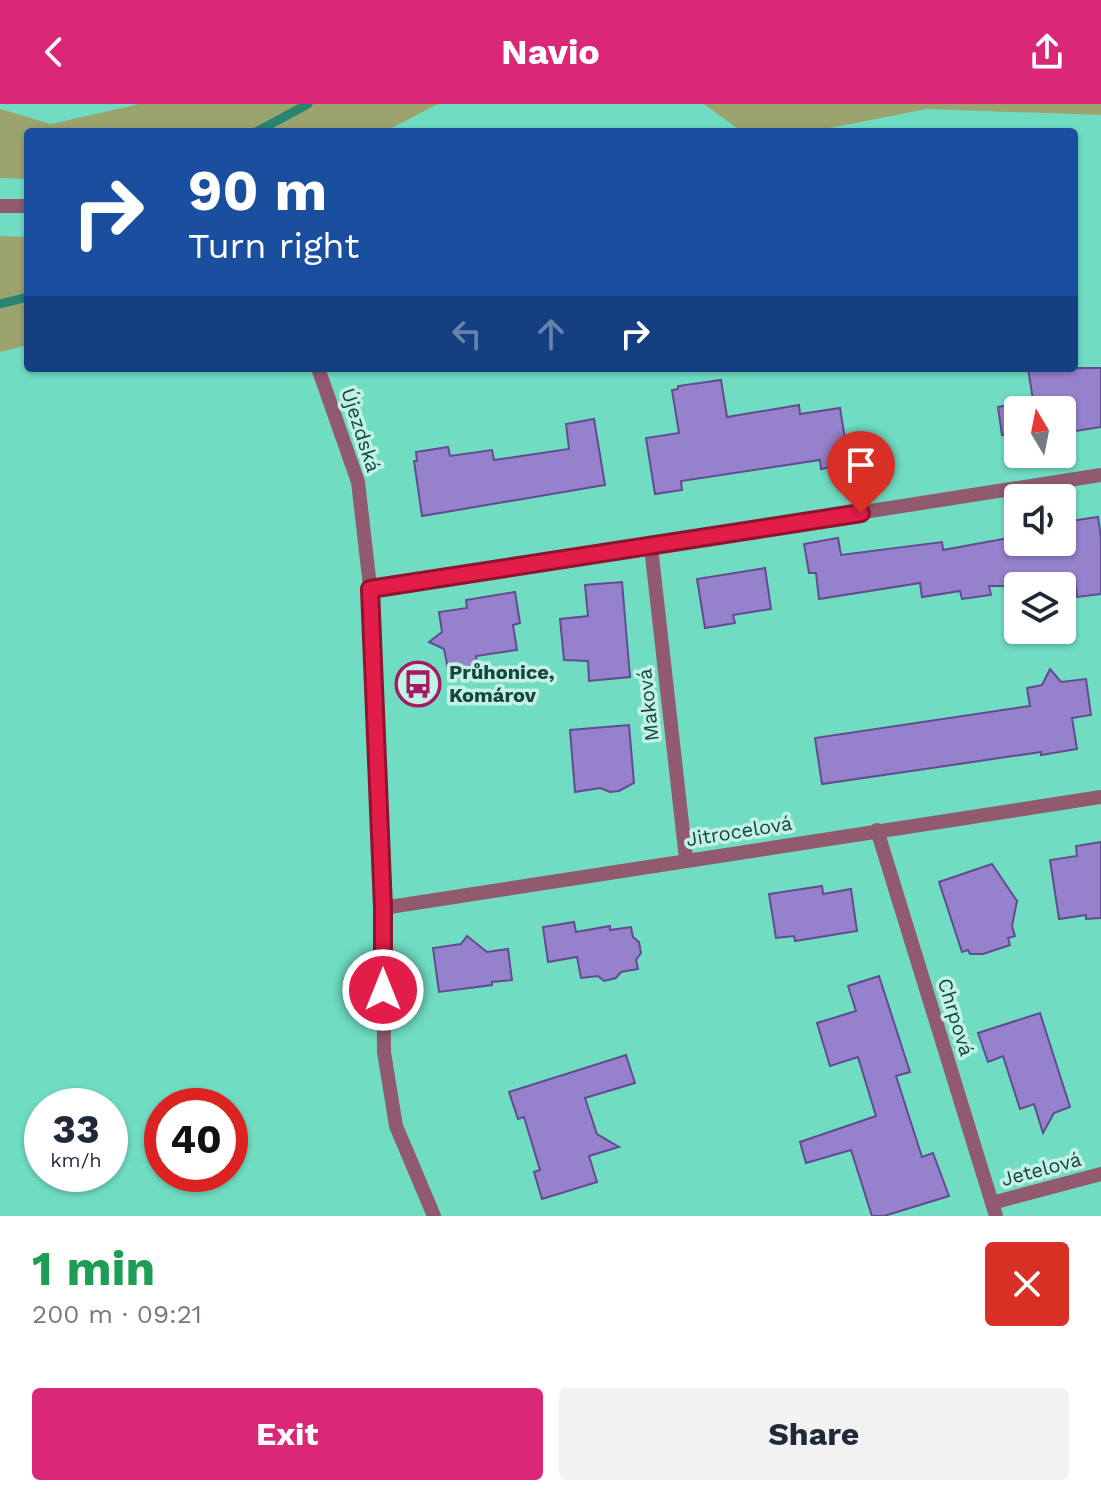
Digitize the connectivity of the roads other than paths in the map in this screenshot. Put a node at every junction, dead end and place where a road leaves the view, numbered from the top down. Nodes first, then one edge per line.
1 (0, 206) edge
2 (24, 206) edge
3 (319, 372) edge
4 (1101, 475) edge
5 (651, 547) junction
6 (370, 589) junction
7 (1101, 797) edge
8 (877, 830) junction
9 (686, 859) junction
10 (383, 908) junction
11 (1101, 1174) edge
12 (994, 1210) edge
13 (434, 1216) edge

1 - 2 street
3 - 6 street, Újezdská
4 - 5 street
5 - 6 street
5 - 9 street, Maková
6 - 10 street, Újezdská
7 - 8 street, Jitrocelová
8 - 9 street, Jitrocelová
8 - 12 street, Chrpová
9 - 10 street, Jitrocelová
10 - 13 street, Újezdská
11 - 12 street, Jetelová

